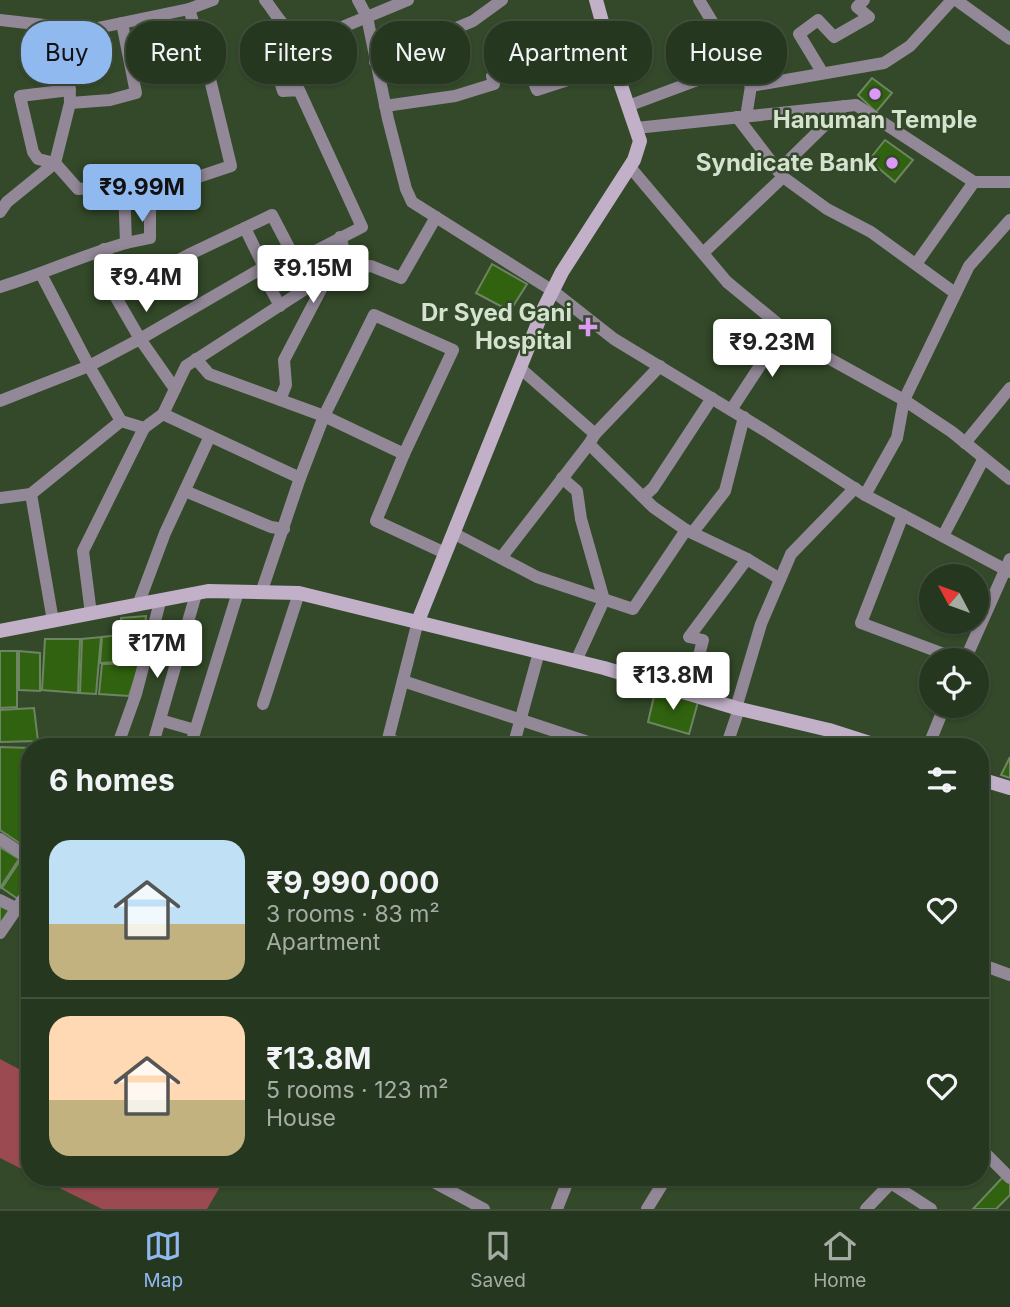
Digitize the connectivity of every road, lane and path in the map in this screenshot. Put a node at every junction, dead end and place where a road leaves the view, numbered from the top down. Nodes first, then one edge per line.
1 (213, 0) edge
2 (265, 0) edge
3 (358, 0) edge
4 (408, 0) edge
5 (502, 0) edge
6 (596, 0) edge
7 (698, 0) edge
8 (864, 0) edge
9 (954, 0) edge
10 (189, 9) junction
11 (366, 17) junction
12 (0, 20) edge
13 (281, 21) edge
14 (356, 21) edge
15 (470, 21) edge
16 (602, 21) edge
17 (711, 21) edge
18 (21, 22) edge
19 (122, 23) junction
20 (112, 25) edge
21 (1010, 39) edge
22 (371, 42) edge
23 (821, 72) junction
24 (70, 84) edge
25 (281, 84) edge
26 (380, 84) edge
27 (495, 84) edge
28 (534, 84) edge
29 (555, 84) edge
30 (620, 84) edge
31 (687, 84) edge
32 (751, 86) joint
33 (70, 90) junction
34 (70, 103) junction
35 (385, 106) junction
36 (628, 106) junction
37 (844, 106) junction
38 (742, 117) junction
39 (636, 128) junction
40 (55, 163) junction
41 (630, 167) junction
42 (781, 174) junction
43 (974, 182) junction
44 (1010, 182) edge
45 (0, 212) edge
46 (436, 217) junction
47 (1010, 220) edge
48 (245, 228) junction
49 (340, 237) junction
50 (126, 243) junction
51 (104, 249) junction
52 (703, 253) junction
53 (916, 264) junction
54 (260, 269) junction
55 (351, 269) junction
56 (330, 273) junction
57 (41, 274) junction
58 (0, 287) edge
59 (123, 289) junction
60 (553, 290) junction
61 (956, 293) junction
62 (281, 306) junction
63 (784, 329) junction
64 (141, 339) junction
65 (196, 359) junction
66 (89, 366) junction
67 (660, 366) junction
68 (520, 368) junction
69 (175, 388) junction
70 (1010, 388) edge
71 (712, 398) junction
72 (280, 400) junction
73 (904, 400) junction
74 (0, 401) edge
75 (732, 410) junction
76 (163, 414) junction
77 (324, 416) junction
78 (744, 418) junction
79 (121, 421) junction
80 (144, 428) junction
81 (210, 436) junction
82 (592, 439) junction
83 (965, 443) junction
84 (404, 454) junction
85 (984, 458) junction
86 (300, 478) junction
87 (562, 478) junction
88 (1010, 479) edge
89 (185, 491) junction
90 (860, 492) junction
91 (31, 494) junction
92 (643, 497) junction
93 (0, 498) edge
94 (904, 515) junction
95 (284, 529) junction
96 (690, 531) junction
97 (453, 533) junction
98 (943, 536) junction
99 (445, 553) junction
100 (501, 558) junction
101 (747, 559) junction
102 (1008, 567) edge
103 (780, 579) junction
104 (237, 592) junction
105 (261, 593) junction
106 (299, 593) junction
107 (196, 594) junction
108 (604, 600) junction
109 (160, 602) junction
110 (138, 605) junction
111 (91, 614) junction
112 (54, 621) junction
113 (418, 621) junction
114 (0, 631) edge
115 (930, 648) edge
116 (968, 648) edge
117 (539, 652) junction
118 (576, 661) junction
119 (403, 681) junction
120 (689, 694) junction
121 (263, 704) dead end
122 (737, 708) junction
123 (940, 718) edge
124 (160, 720) junction
125 (521, 720) junction
126 (195, 730) junction
127 (120, 738) edge
128 (155, 738) edge
129 (193, 738) edge
130 (388, 738) edge
131 (516, 738) edge
132 (576, 738) edge
133 (729, 738) edge
134 (838, 738) edge
135 (932, 738) edge
136 (989, 782) edge
137 (1010, 788) edge
138 (0, 839) edge
139 (21, 853) edge
140 (0, 900) edge
141 (21, 902) edge
142 (16, 909) junction
143 (21, 911) edge
144 (0, 933) edge
145 (989, 967) edge
146 (1010, 975) edge
147 (989, 1157) edge
148 (1010, 1178) edge
149 (441, 1186) edge
150 (566, 1186) edge
151 (661, 1186) edge
152 (883, 1186) edge
153 (896, 1186) edge
154 (484, 1209) edge
155 (557, 1209) edge
156 (647, 1209) edge
157 (866, 1209) edge
158 (931, 1209) edge

1 - 10 street
2 - 13 street
3 - 11 street
4 - 11 street
5 - 15 street
6 - 16 main road
7 - 17 street
8 - 23 street
9 - 21 street
9 - 23 street
10 - 19 street
10 - 50 street
11 - 14 street
11 - 22 street
12 - 18 street
19 - 20 street
19 - 34 street
23 - 32 street
24 - 33 street
25 - 49 street
26 - 35 street
27 - 35 street
28 - 29 street
30 - 36 main road
31 - 36 street
32 - 38 street
33 - 34 street
33 - 40 street
34 - 40 street
35 - 46 street
36 - 39 main road
37 - 38 street
37 - 42 street
37 - 43 street
38 - 39 street
38 - 42 street
39 - 41 main road
40 - 45 street
40 - 50 street
41 - 52 street
41 - 60 main road
42 - 52 street
42 - 53 street
43 - 44 street
43 - 53 street
46 - 55 street
46 - 60 street
47 - 61 street
48 - 49 street
48 - 54 street
48 - 59 street
49 - 55 street
50 - 51 street
51 - 57 street
51 - 59 street
52 - 63 street
53 - 61 street
54 - 62 street
54 - 64 street
55 - 56 street
56 - 62 street
56 - 72 street
57 - 58 street
57 - 66 street
59 - 64 street
60 - 67 street
60 - 68 main road
61 - 73 street
62 - 65 street
63 - 73 street
63 - 75 street
64 - 66 street
64 - 69 street
65 - 69 street
65 - 72 street
66 - 74 street
66 - 79 street
67 - 71 street
67 - 82 street
68 - 82 street
68 - 97 main road
69 - 76 street
70 - 83 street
71 - 75 street
71 - 92 street
72 - 77 street
73 - 83 street
73 - 90 street
75 - 78 street
76 - 80 street
76 - 81 street
77 - 84 street
77 - 84 street
77 - 86 street
78 - 90 street
78 - 96 street
79 - 80 street
79 - 91 street
80 - 111 street
81 - 86 street
81 - 89 street
82 - 87 street
82 - 92 street
83 - 85 street
84 - 99 street
85 - 88 street
85 - 98 street
86 - 95 street
87 - 100 street
87 - 108 street
89 - 95 street
89 - 110 street
90 - 94 street
90 - 103 street
91 - 93 street
91 - 112 street
92 - 96 street
94 - 98 street
94 - 115 street
95 - 105 street
96 - 101 street
96 - 108 street
97 - 99 main road
97 - 100 street
98 - 102 street
99 - 113 main road
100 - 108 street
101 - 103 street
101 - 120 street
102 - 116 street
103 - 122 street
104 - 105 main road
104 - 107 main road
104 - 126 street
105 - 106 main road
106 - 113 main road
106 - 121 street
107 - 109 main road
107 - 124 street
108 - 118 street
109 - 110 main road
109 - 127 street
110 - 111 main road
111 - 112 main road
112 - 114 main road
113 - 117 main road
113 - 119 street
117 - 118 main road
117 - 125 street
118 - 120 main road
119 - 125 street
119 - 130 street
120 - 122 main road
122 - 133 street
122 - 134 main road
123 - 135 street
124 - 126 street
124 - 128 street
125 - 131 street
125 - 132 street
126 - 129 street
136 - 137 main road
138 - 139 street
140 - 142 street
141 - 142 street
142 - 143 street
142 - 144 street
145 - 146 street
147 - 148 street
149 - 154 street
150 - 155 street
151 - 156 street
152 - 157 street
153 - 158 street

